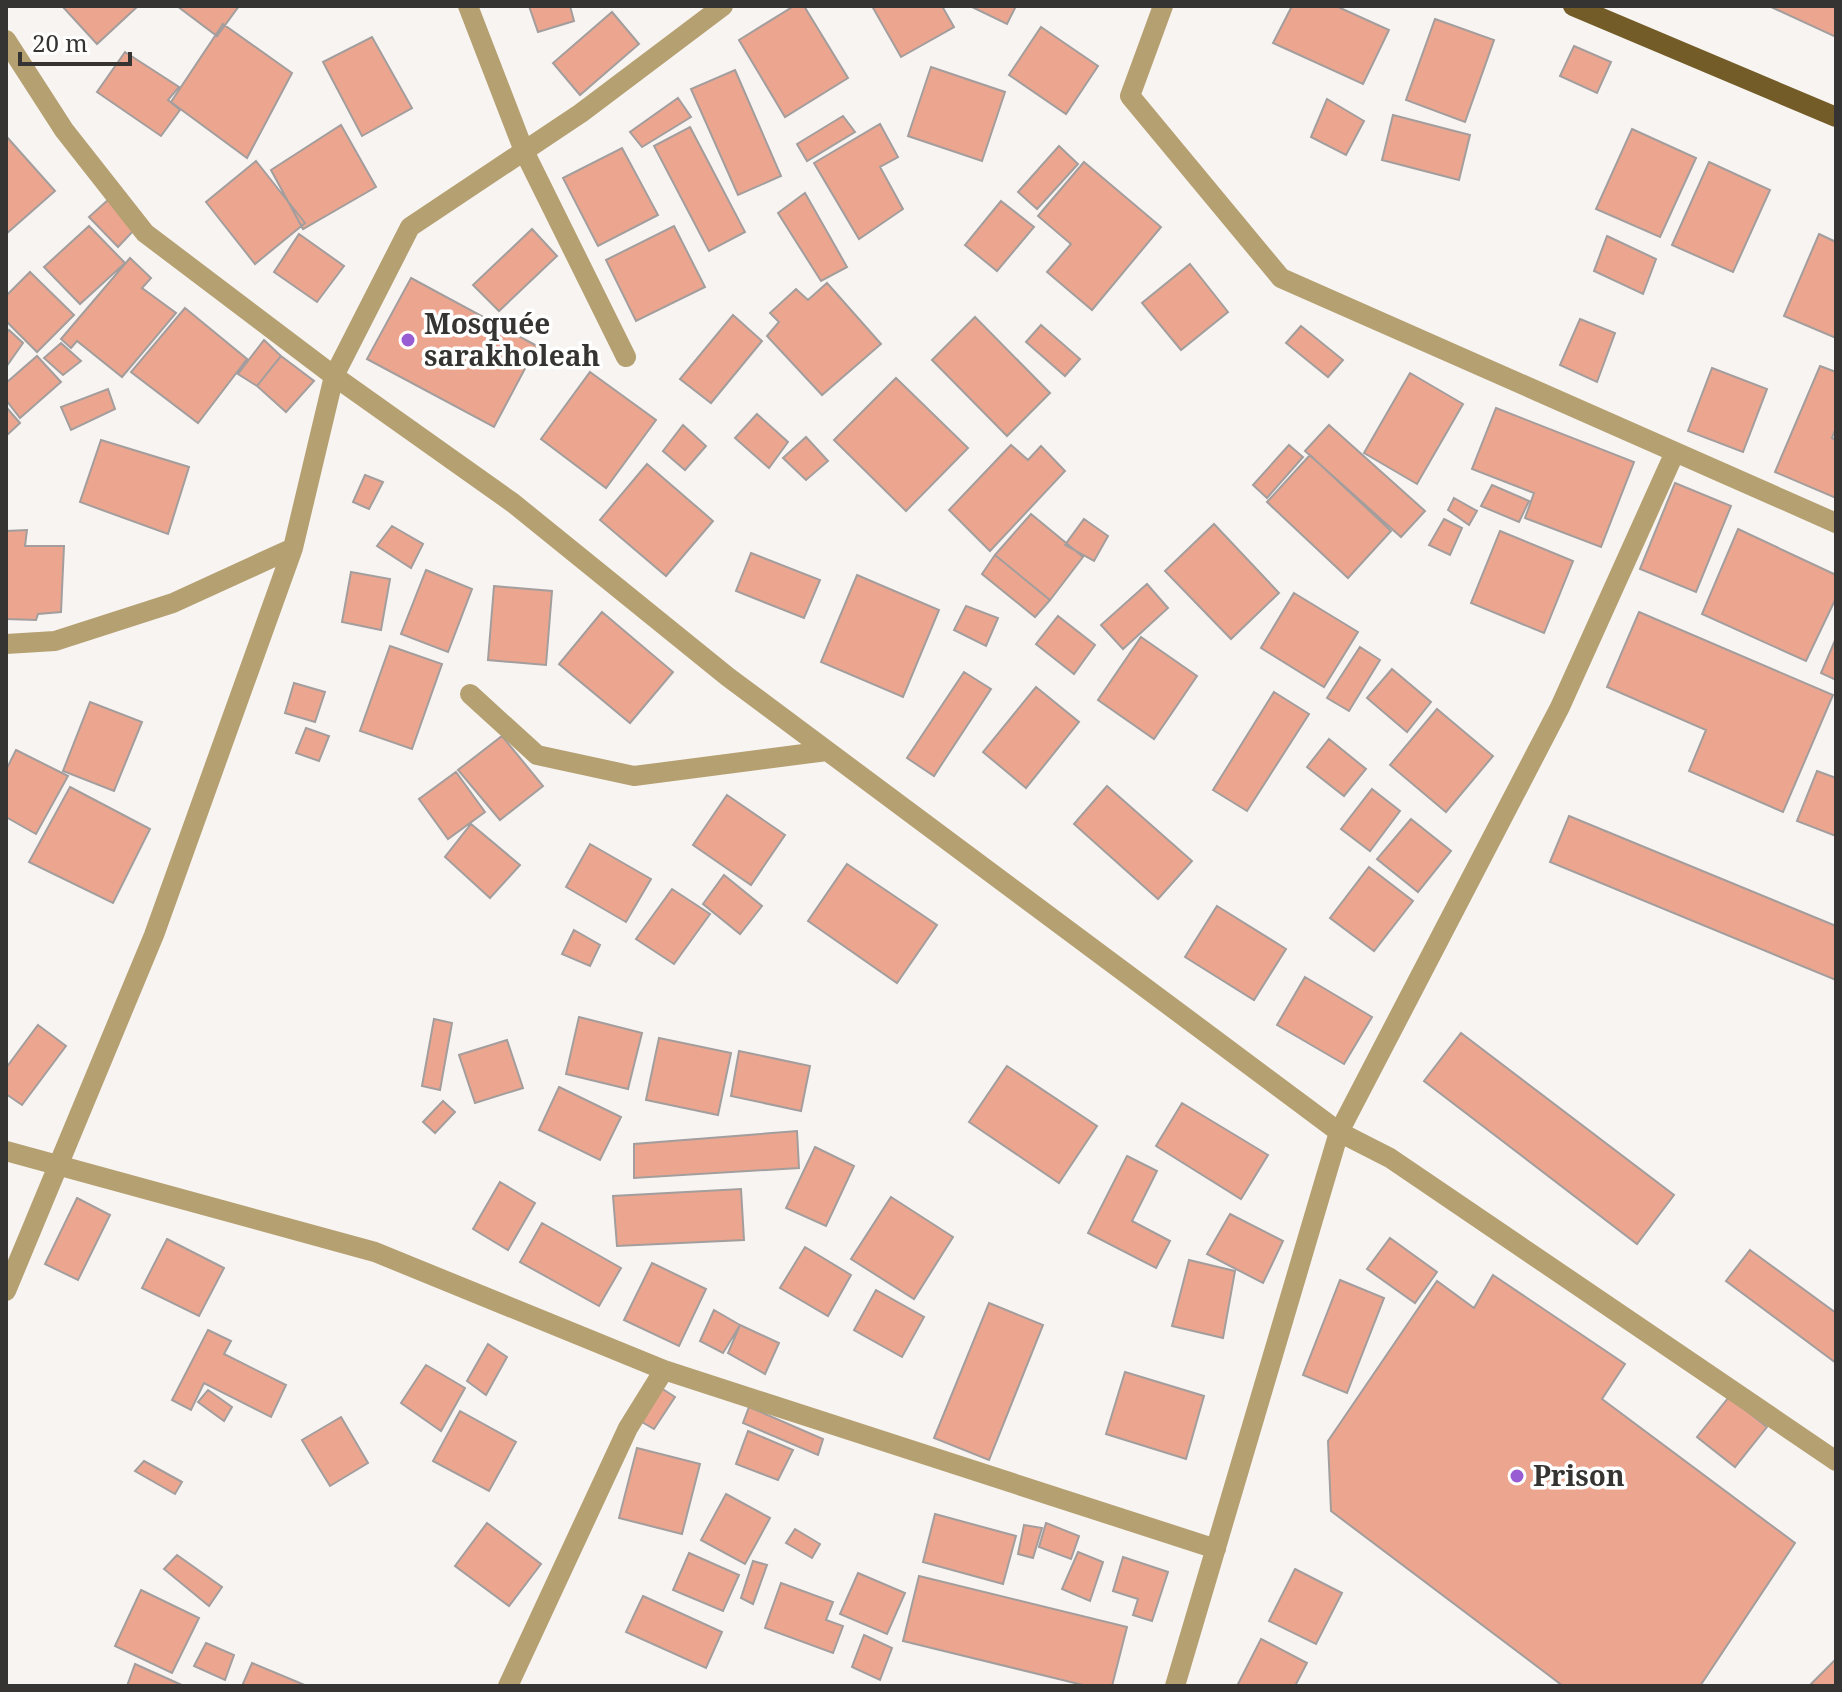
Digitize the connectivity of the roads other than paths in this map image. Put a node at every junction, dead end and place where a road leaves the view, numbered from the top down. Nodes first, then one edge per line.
1 (468, 6) edge
2 (723, 6) edge
3 (1163, 6) edge
4 (1573, 6) edge
5 (6, 40) edge
6 (1836, 117) edge
7 (524, 151) junction
8 (626, 357) dead end
9 (334, 376) junction
10 (1675, 452) junction
11 (1836, 523) edge
12 (293, 548) junction
13 (6, 644) edge
14 (470, 694) dead end
15 (827, 751) junction
16 (1339, 1132) junction
17 (6, 1151) edge
18 (58, 1165) junction
19 (6, 1291) edge
20 (664, 1370) junction
21 (1836, 1461) edge
22 (1216, 1549) junction
23 (508, 1686) edge
24 (1175, 1686) edge

1 - 7 street
2 - 7 street
3 - 10 street
4 - 6 main road
5 - 9 street
7 - 8 street
7 - 9 street
9 - 12 street
9 - 15 street
10 - 11 street
10 - 16 street
12 - 13 street
12 - 18 street
14 - 15 street
15 - 16 street
16 - 21 street
16 - 22 street
17 - 18 street
18 - 19 street
18 - 20 street
20 - 22 street
20 - 23 street
22 - 24 street

